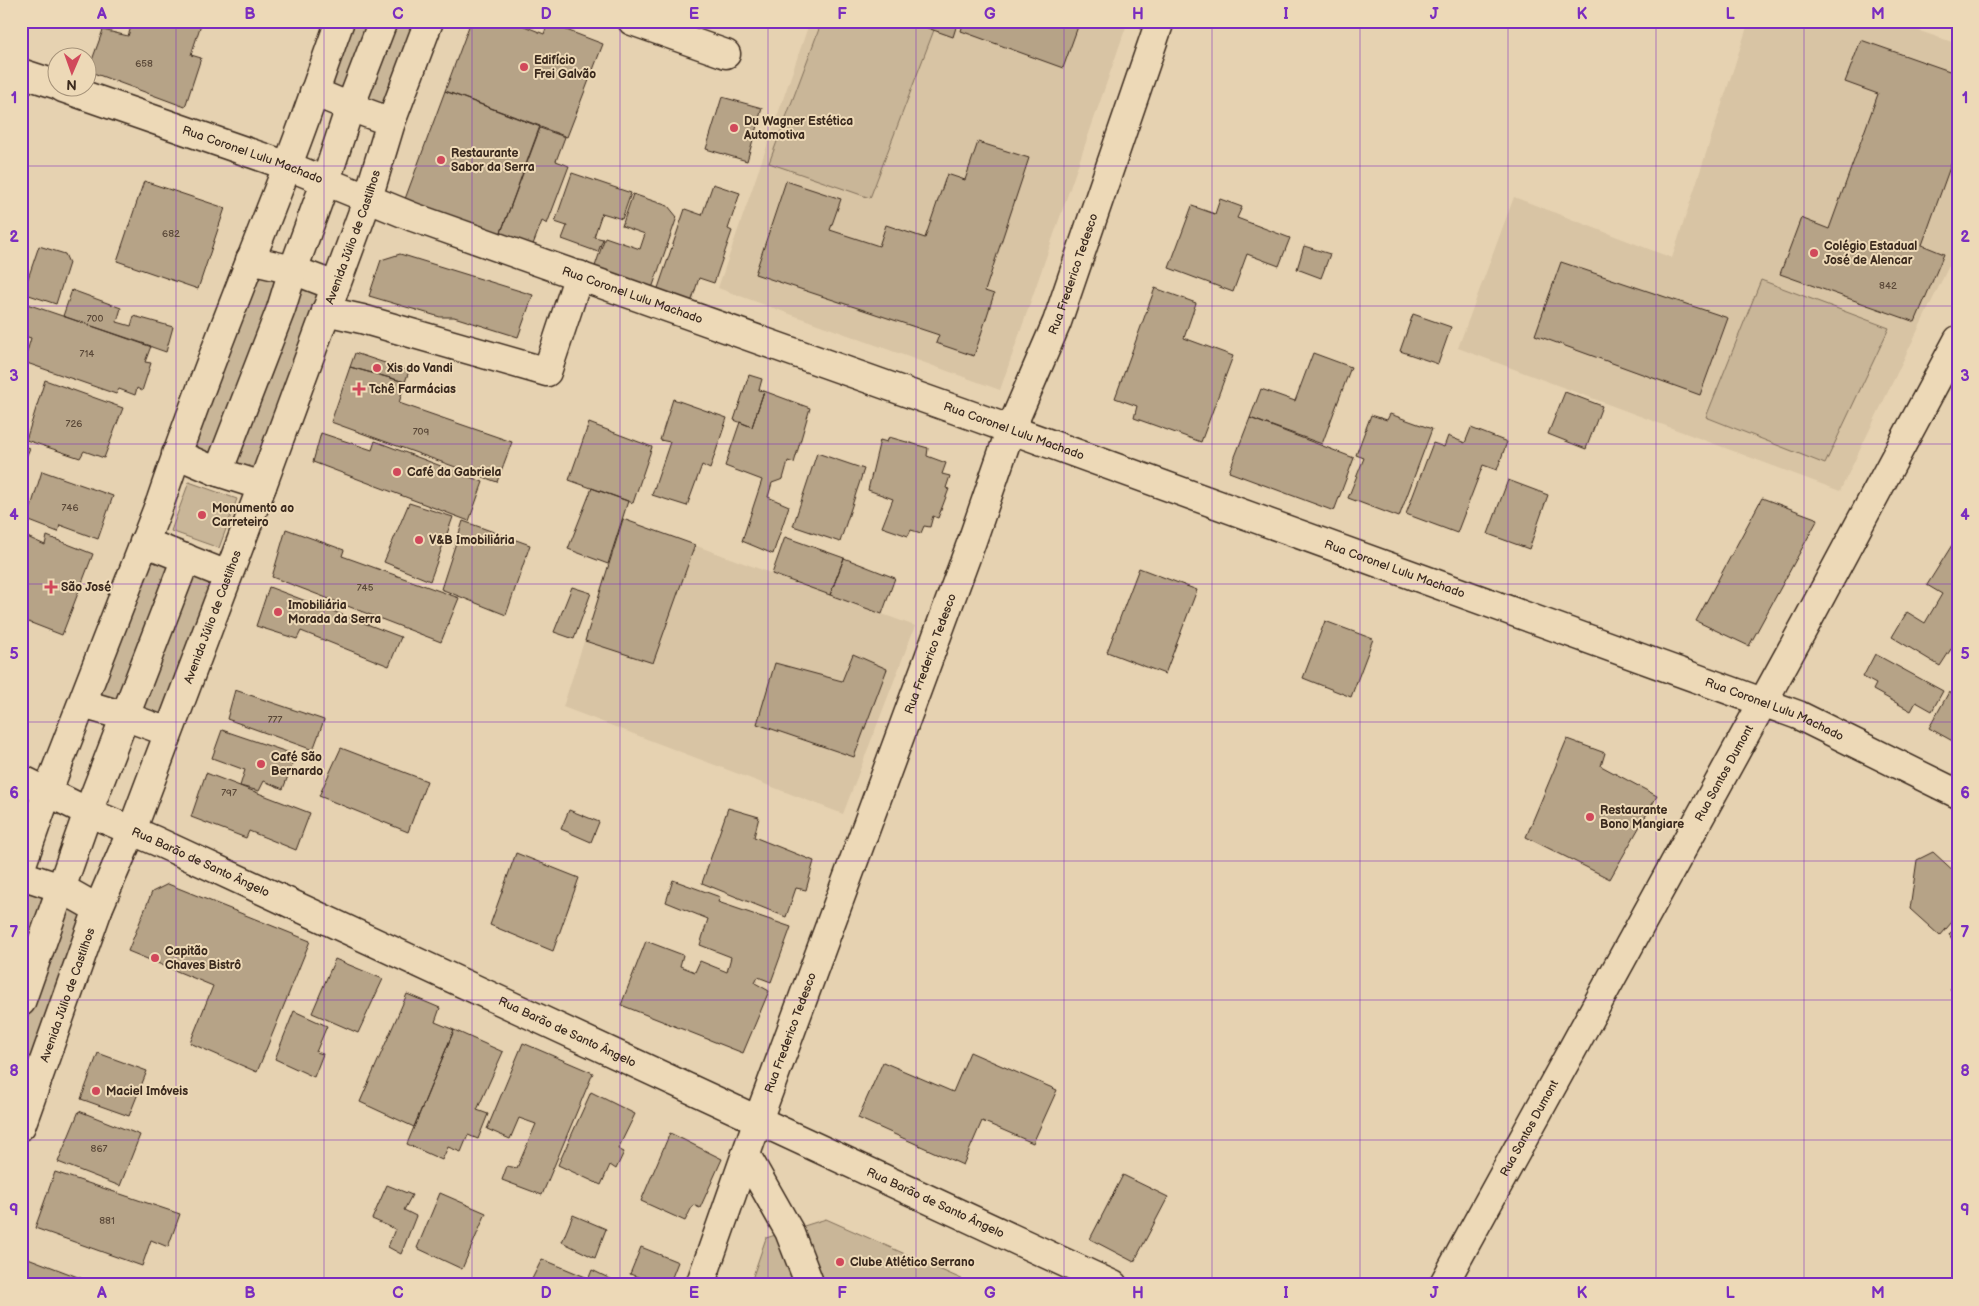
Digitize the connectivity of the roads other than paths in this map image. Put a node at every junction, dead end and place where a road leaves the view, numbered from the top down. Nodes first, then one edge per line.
1 (340, 21) edge
2 (383, 21) edge
3 (429, 21) edge
4 (632, 21) edge
5 (1160, 21) edge
6 (726, 54) dead end
7 (21, 73) edge
8 (48, 82) edge
9 (314, 92) junction
10 (92, 98) edge
11 (350, 108) junction
12 (391, 122) junction
13 (288, 166) junction
14 (326, 180) junction
15 (368, 198) junction
16 (250, 260) junction
17 (293, 270) junction
18 (578, 275) junction
19 (330, 298) junction
20 (1958, 340) edge
21 (1010, 431) junction
22 (176, 454) junction
23 (218, 472) junction
24 (262, 486) junction
25 (144, 542) junction
26 (186, 558) junction
27 (228, 575) junction
28 (1763, 702) junction
29 (83, 704) junction
30 (124, 716) junction
31 (168, 732) junction
32 (21, 780) edge
33 (47, 793) junction
34 (1958, 794) edge
35 (88, 812) junction
36 (132, 830) junction
37 (21, 867) edge
38 (21, 875) edge
39 (61, 888) junction
40 (98, 909) junction
41 (21, 1002) edge
42 (758, 1120) junction
43 (21, 1126) edge
44 (746, 1155) junction
45 (700, 1285) edge
46 (810, 1285) edge
47 (1113, 1285) edge
48 (1443, 1285) edge

1 - 9 street
2 - 11 street
3 - 12 street, Avenida Júlio de Castilhos
4 - 6 street
5 - 21 street, Rua Frederico Tedesco
7 - 8 street
9 - 11 street
9 - 13 street
10 - 13 street, Rua Coronel Lulu Machado
11 - 12 street
11 - 14 street
12 - 15 street, Avenida Júlio de Castilhos
13 - 14 street, Rua Coronel Lulu Machado
13 - 16 street
14 - 15 street, Rua Coronel Lulu Machado
14 - 17 street
15 - 18 street, Rua Coronel Lulu Machado
15 - 19 street, Avenida Júlio de Castilhos
16 - 17 street
16 - 22 street
17 - 19 street
17 - 23 street
18 - 19 street
18 - 21 street, Rua Coronel Lulu Machado
19 - 24 street, Avenida Júlio de Castilhos
20 - 28 street, Rua Santos Dumont
21 - 28 street, Rua Coronel Lulu Machado
21 - 42 street, Rua Frederico Tedesco
22 - 23 street
22 - 25 street
23 - 24 street
24 - 27 street, Avenida Júlio de Castilhos
25 - 26 street
25 - 29 street
26 - 27 street
26 - 30 street
27 - 31 street, Avenida Júlio de Castilhos
28 - 34 street, Rua Coronel Lulu Machado
28 - 48 street, Rua Santos Dumont
29 - 30 street
29 - 33 street
30 - 31 street
30 - 35 street
31 - 36 street, Avenida Júlio de Castilhos
32 - 33 street, Rua Barão de Santo Ângelo
33 - 35 street, Rua Barão de Santo Ângelo
33 - 37 street
35 - 36 street, Rua Barão de Santo Ângelo
35 - 39 street
36 - 40 street, Avenida Júlio de Castilhos
36 - 42 street, Rua Barão de Santo Ângelo
38 - 39 street
39 - 40 street
39 - 41 street
40 - 43 street, Avenida Júlio de Castilhos
42 - 44 street, Rua Frederico Tedesco
42 - 47 street, Rua Barão de Santo Ângelo
44 - 45 street, Rua Frederico Tedesco
44 - 46 street

